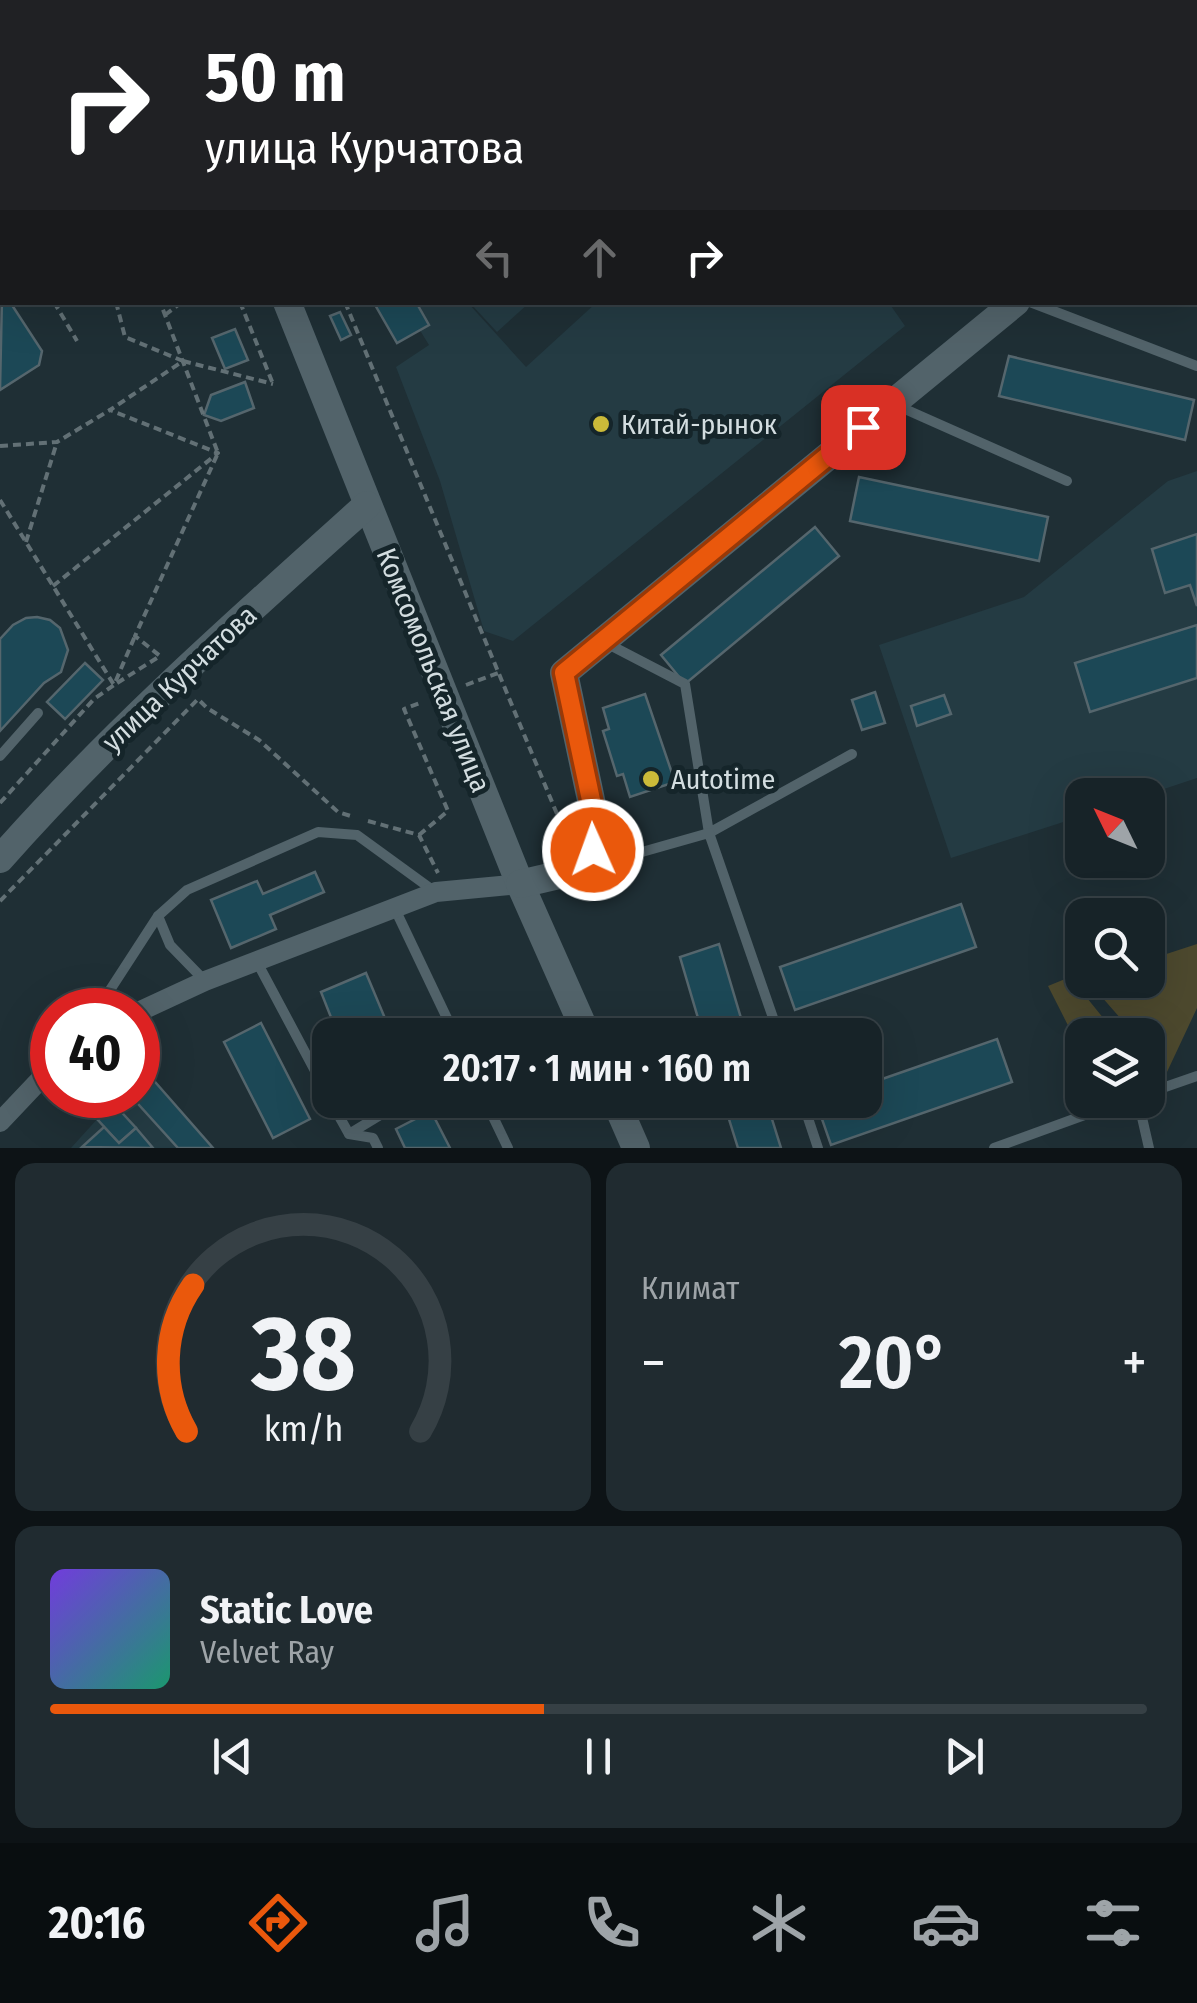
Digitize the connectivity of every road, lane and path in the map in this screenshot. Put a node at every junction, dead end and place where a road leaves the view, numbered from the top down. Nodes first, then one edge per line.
1 (56, 305) edge
2 (117, 305) edge
3 (161, 305) edge
4 (178, 305) edge
5 (241, 305) edge
6 (288, 305) edge
7 (346, 305) edge
8 (1012, 305) edge
9 (1038, 305) edge
10 (165, 316) junction
11 (77, 341) dead end
12 (183, 361) junction
13 (1197, 366) edge
14 (892, 404) junction
15 (110, 410) junction
16 (57, 442) junction
17 (0, 446) edge
18 (218, 453) junction
19 (1067, 481) dead end
20 (0, 500) edge
21 (367, 505) junction
22 (26, 542) junction
23 (53, 586) junction
24 (135, 636) junction
25 (602, 641) junction
26 (114, 685) junction
27 (38, 714) dead end
28 (852, 754) dead end
29 (0, 756) edge
30 (0, 803) edge
31 (709, 833) junction
32 (2, 853) edge
33 (580, 870) junction
34 (520, 884) junction
35 (442, 891) junction
36 (0, 901) edge
37 (394, 908) junction
38 (158, 916) junction
39 (257, 961) junction
40 (205, 981) junction
41 (111, 988) edge
42 (160, 1002) edge
43 (447, 1018) edge
44 (579, 1018) edge
45 (773, 1018) edge
46 (312, 1066) edge
47 (1197, 1076) edge
48 (1165, 1086) edge
49 (30, 1090) edge
50 (340, 1118) edge
51 (375, 1118) edge
52 (494, 1118) edge
53 (623, 1118) edge
54 (808, 1118) edge
55 (1076, 1118) edge
56 (1142, 1118) edge
57 (0, 1122) edge
58 (348, 1134) junction
59 (378, 1148) edge
60 (508, 1148) edge
61 (636, 1148) edge
62 (818, 1148) edge
63 (994, 1148) edge
64 (1149, 1148) edge

1 - 11 path
2 - 12 path
3 - 10 path
4 - 10 path
5 - 12 path
6 - 21 main road, Комсомольская улица
7 - 33 path
8 - 14 main road
9 - 13 lane
10 - 12 path
12 - 15 path
12 - 18 path
14 - 19 lane
14 - 25 main road
15 - 16 path
15 - 18 path
16 - 17 path
16 - 22 path
18 - 23 path
18 - 24 path
20 - 22 path
21 - 32 main road, улица Курчатова
21 - 34 main road, Комсомольская улица
22 - 23 path
23 - 26 path
24 - 26 path
24 - 26 path
25 - 31 lane
25 - 33 main road
26 - 30 path
27 - 29 lane
28 - 31 lane
31 - 33 lane
31 - 45 lane
33 - 34 main road
34 - 35 street
34 - 44 main road, Комсомольская улица
35 - 36 path
35 - 37 street
35 - 38 lane
37 - 39 street
37 - 43 lane
38 - 40 lane
38 - 41 lane
39 - 40 street
39 - 46 lane
40 - 42 street
47 - 48 lane
49 - 57 street
50 - 58 lane
51 - 58 lane
52 - 60 lane
53 - 61 main road
54 - 62 lane
55 - 63 lane
56 - 64 lane
58 - 59 lane

